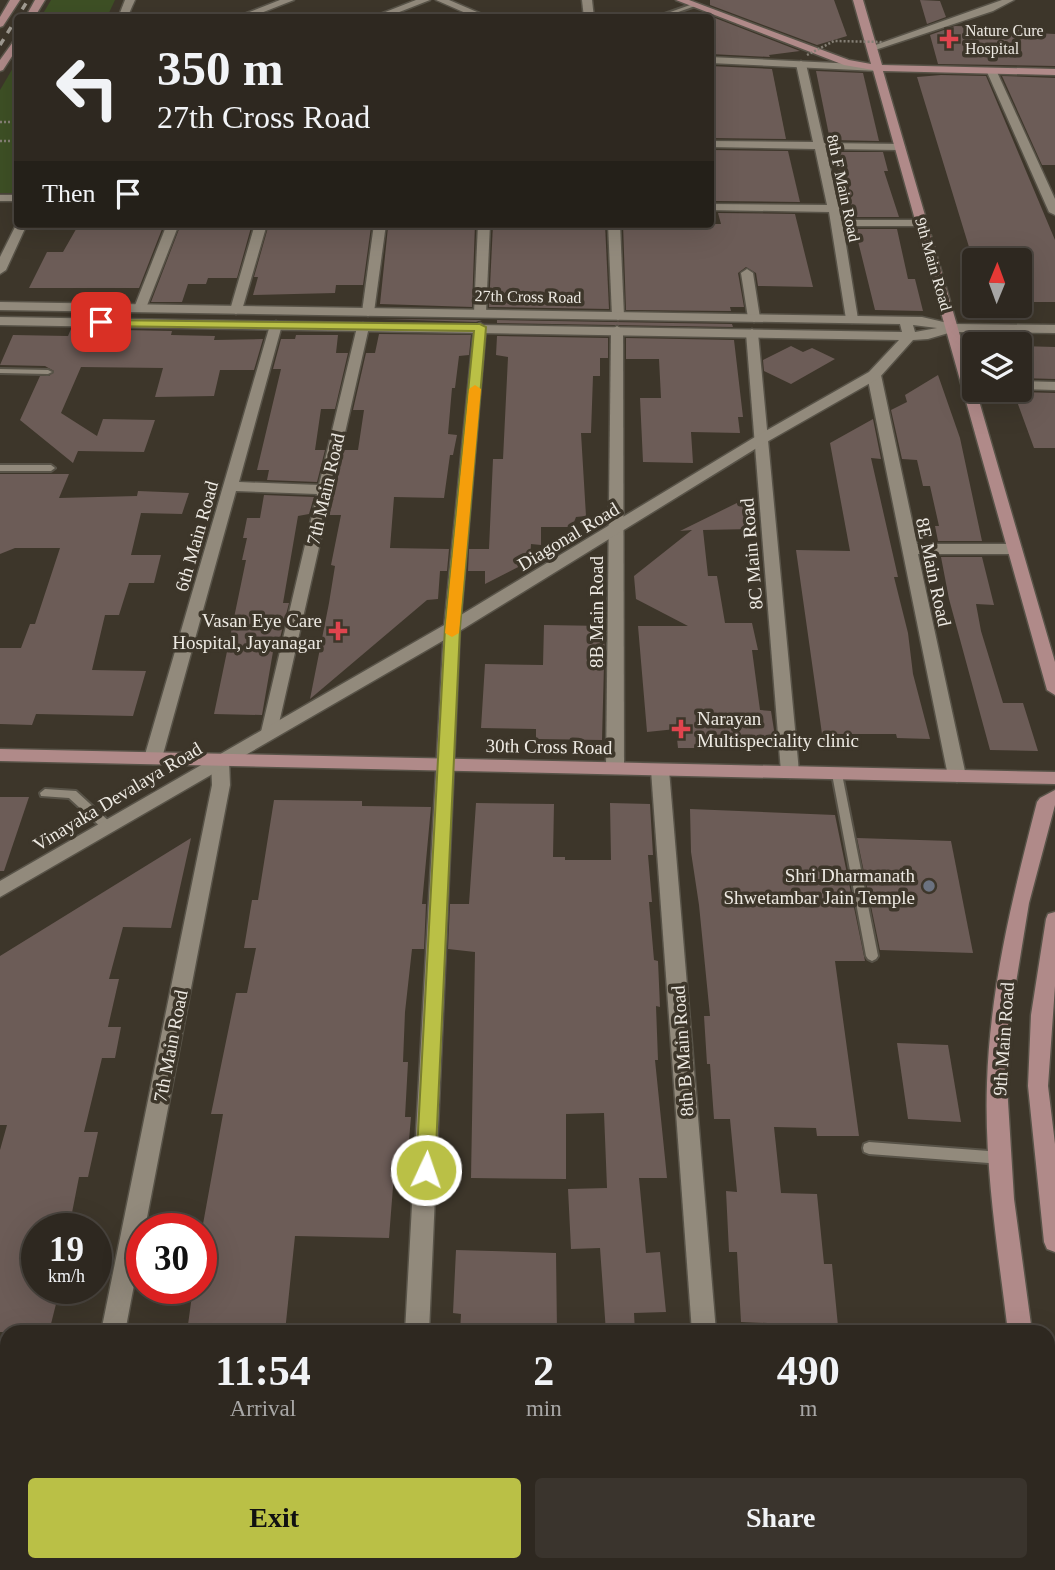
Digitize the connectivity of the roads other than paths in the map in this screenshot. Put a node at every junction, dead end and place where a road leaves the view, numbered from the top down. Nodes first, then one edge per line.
1 (16, 0) edge
2 (289, 0) edge
3 (425, 0) edge
4 (441, 0) edge
5 (681, 0) edge
6 (706, 0) edge
7 (858, 0) edge
8 (1009, 0) edge
9 (695, 5) junction
10 (249, 14) edge
11 (385, 14) edge
12 (477, 14) edge
13 (668, 14) edge
14 (0, 24) edge
15 (872, 48) junction
16 (13, 52) edge
17 (714, 60) edge
18 (804, 60) junction
19 (877, 64) junction
20 (1055, 65) edge
21 (714, 66) edge
22 (0, 68) edge
23 (992, 72) junction
24 (1055, 72) edge
25 (714, 144) edge
26 (820, 146) junction
27 (900, 147) junction
28 (714, 207) edge
29 (834, 209) junction
30 (1055, 212) edge
31 (837, 223) junction
32 (922, 223) junction
33 (19, 228) edge
34 (171, 228) edge
35 (260, 228) edge
36 (379, 228) edge
37 (484, 228) edge
38 (614, 228) edge
39 (0, 270) edge
40 (747, 273) dead end
41 (0, 306) edge
42 (140, 308) junction
43 (236, 310) junction
44 (365, 319) junction
45 (852, 319) junction
46 (480, 320) junction
47 (0, 321) edge
48 (617, 323) junction
49 (276, 325) junction
50 (753, 326) junction
51 (908, 328) junction
52 (952, 328) junction
53 (1055, 329) edge
54 (962, 357) edge
55 (0, 371) edge
56 (48, 372) dead end
57 (874, 375) junction
58 (1032, 385) edge
59 (1055, 386) edge
60 (976, 402) edge
61 (760, 440) junction
62 (0, 468) edge
63 (51, 468) dead end
64 (230, 486) junction
65 (325, 490) junction
66 (615, 531) junction
67 (910, 549) junction
68 (1015, 549) junction
69 (452, 628) junction
70 (1055, 690) edge
71 (269, 732) junction
72 (0, 755) edge
73 (153, 758) junction
74 (220, 760) junction
75 (446, 765) junction
76 (615, 768) junction
77 (660, 770) junction
78 (789, 772) junction
79 (837, 774) junction
80 (957, 776) junction
81 (1055, 778) edge
82 (45, 793) dead end
83 (1055, 796) edge
84 (108, 827) junction
85 (0, 890) edge
86 (1055, 919) edge
87 (872, 956) dead end
88 (1053, 961) edge
89 (869, 1148) dead end
90 (1002, 1158) junction
91 (1055, 1241) edge
92 (114, 1325) edge
93 (417, 1325) edge
94 (703, 1325) edge
95 (1019, 1325) edge

1 - 14 main road
2 - 10 street
3 - 11 street
4 - 12 street
5 - 9 main road
6 - 19 main road
7 - 15 main road, 9th Main Road
8 - 15 street
9 - 13 lane
9 - 19 main road
15 - 19 main road, 9th Main Road
16 - 22 main road
17 - 18 street
18 - 19 street
18 - 21 street
18 - 26 street, 8th F Main Road
19 - 20 main road
19 - 23 main road
19 - 27 main road, 9th Main Road
23 - 24 main road
23 - 30 street
25 - 26 street
26 - 27 street
26 - 29 street, 8th F Main Road
27 - 32 main road, 9th Main Road
28 - 29 street
29 - 31 street, 8th F Main Road
31 - 32 street
31 - 45 street, 8th F Main Road
32 - 52 main road, 9th Main Road
33 - 39 street
34 - 42 street
35 - 43 street
36 - 44 street, 7th Main Road
37 - 46 street
38 - 48 street, 8B Main Road
40 - 50 street, 8C Main Road
41 - 42 street, 27th Cross Road
42 - 43 street, 27th Cross Road
43 - 44 street, 27th Cross Road
44 - 46 street, 27th Cross Road
44 - 49 street, 27th Cross Road
44 - 65 street, 7th Main Road
45 - 50 street, 27th Cross Road
45 - 51 street, 27th Cross Road
46 - 48 street, 27th Cross Road
46 - 69 street
47 - 49 street, 27th Cross Road
48 - 50 street, 27th Cross Road
48 - 66 street, 8B Main Road
49 - 64 street, 6th Main Road
50 - 51 street, 27th Cross Road
50 - 61 street, 8C Main Road
51 - 52 street
51 - 57 street, Diagonal Road
52 - 53 street
52 - 54 main road, 9th Main Road
55 - 56 lane
57 - 61 street, Diagonal Road
57 - 67 street, 8E Main Road
58 - 59 street
60 - 68 main road, 9th Main Road
61 - 66 street, Diagonal Road
61 - 78 street, 8C Main Road
62 - 63 lane
64 - 65 street
64 - 73 street, 6th Main Road
65 - 71 street, 7th Main Road
66 - 69 street, Diagonal Road
66 - 76 street, 8B Main Road
67 - 68 street
67 - 80 street, 8E Main Road
68 - 70 main road, 9th Main Road
69 - 71 street, Diagonal Road
69 - 75 street
71 - 74 street, Diagonal Road
72 - 73 main road, 30th Cross Road
73 - 74 main road, 30th Cross Road
74 - 75 main road, 30th Cross Road
74 - 84 street, Vinayaka Devalaya Road
74 - 92 street, 7th Main Road
75 - 76 main road, 30th Cross Road
75 - 93 street
76 - 77 main road, 30th Cross Road
77 - 78 main road, 30th Cross Road
77 - 94 street, 8th B Main Road
78 - 79 main road, 30th Cross Road
79 - 80 main road, 30th Cross Road
79 - 87 lane
80 - 81 main road, 30th Cross Road
82 - 84 lane
83 - 90 main road, 9th Main Road
84 - 85 street, Vinayaka Devalaya Road
86 - 88 main road, 9th Main Road
88 - 91 main road, 9th Main Road
89 - 90 lane
90 - 95 main road, 9th Main Road

